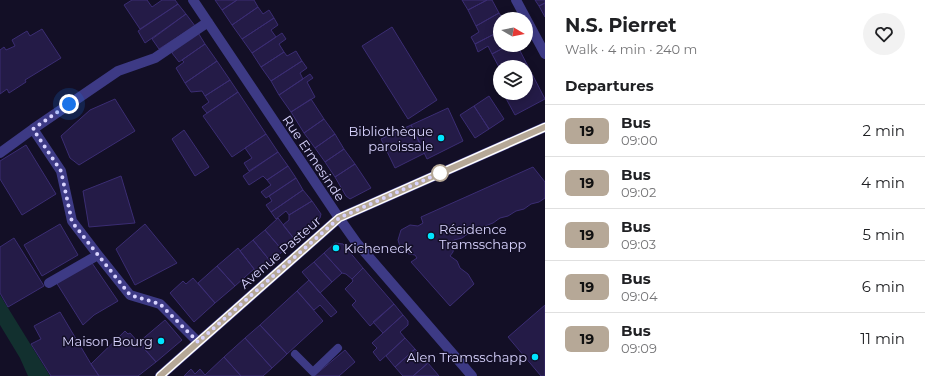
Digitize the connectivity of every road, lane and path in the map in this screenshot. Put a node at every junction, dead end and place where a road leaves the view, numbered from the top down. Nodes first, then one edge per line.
1 (193, 0) edge
2 (516, 0) edge
3 (208, 22) junction
4 (545, 54) edge
5 (545, 127) edge
6 (33, 129) junction
7 (0, 153) edge
8 (339, 218) junction
9 (98, 255) junction
10 (49, 283) dead end
11 (198, 342) junction
12 (338, 348) dead end
13 (295, 354) dead end
14 (160, 376) edge
15 (472, 376) edge

1 - 3 street, Rue Ermesinde
2 - 4 street
3 - 6 street
3 - 8 street, Rue Ermesinde
5 - 8 street, Avenue Pasteur
6 - 7 street
6 - 9 street
8 - 11 street, Avenue Pasteur
8 - 15 street, Rue Ermesinde
9 - 10 street
9 - 11 street
11 - 14 street, Avenue Pasteur
12 - 13 lane

